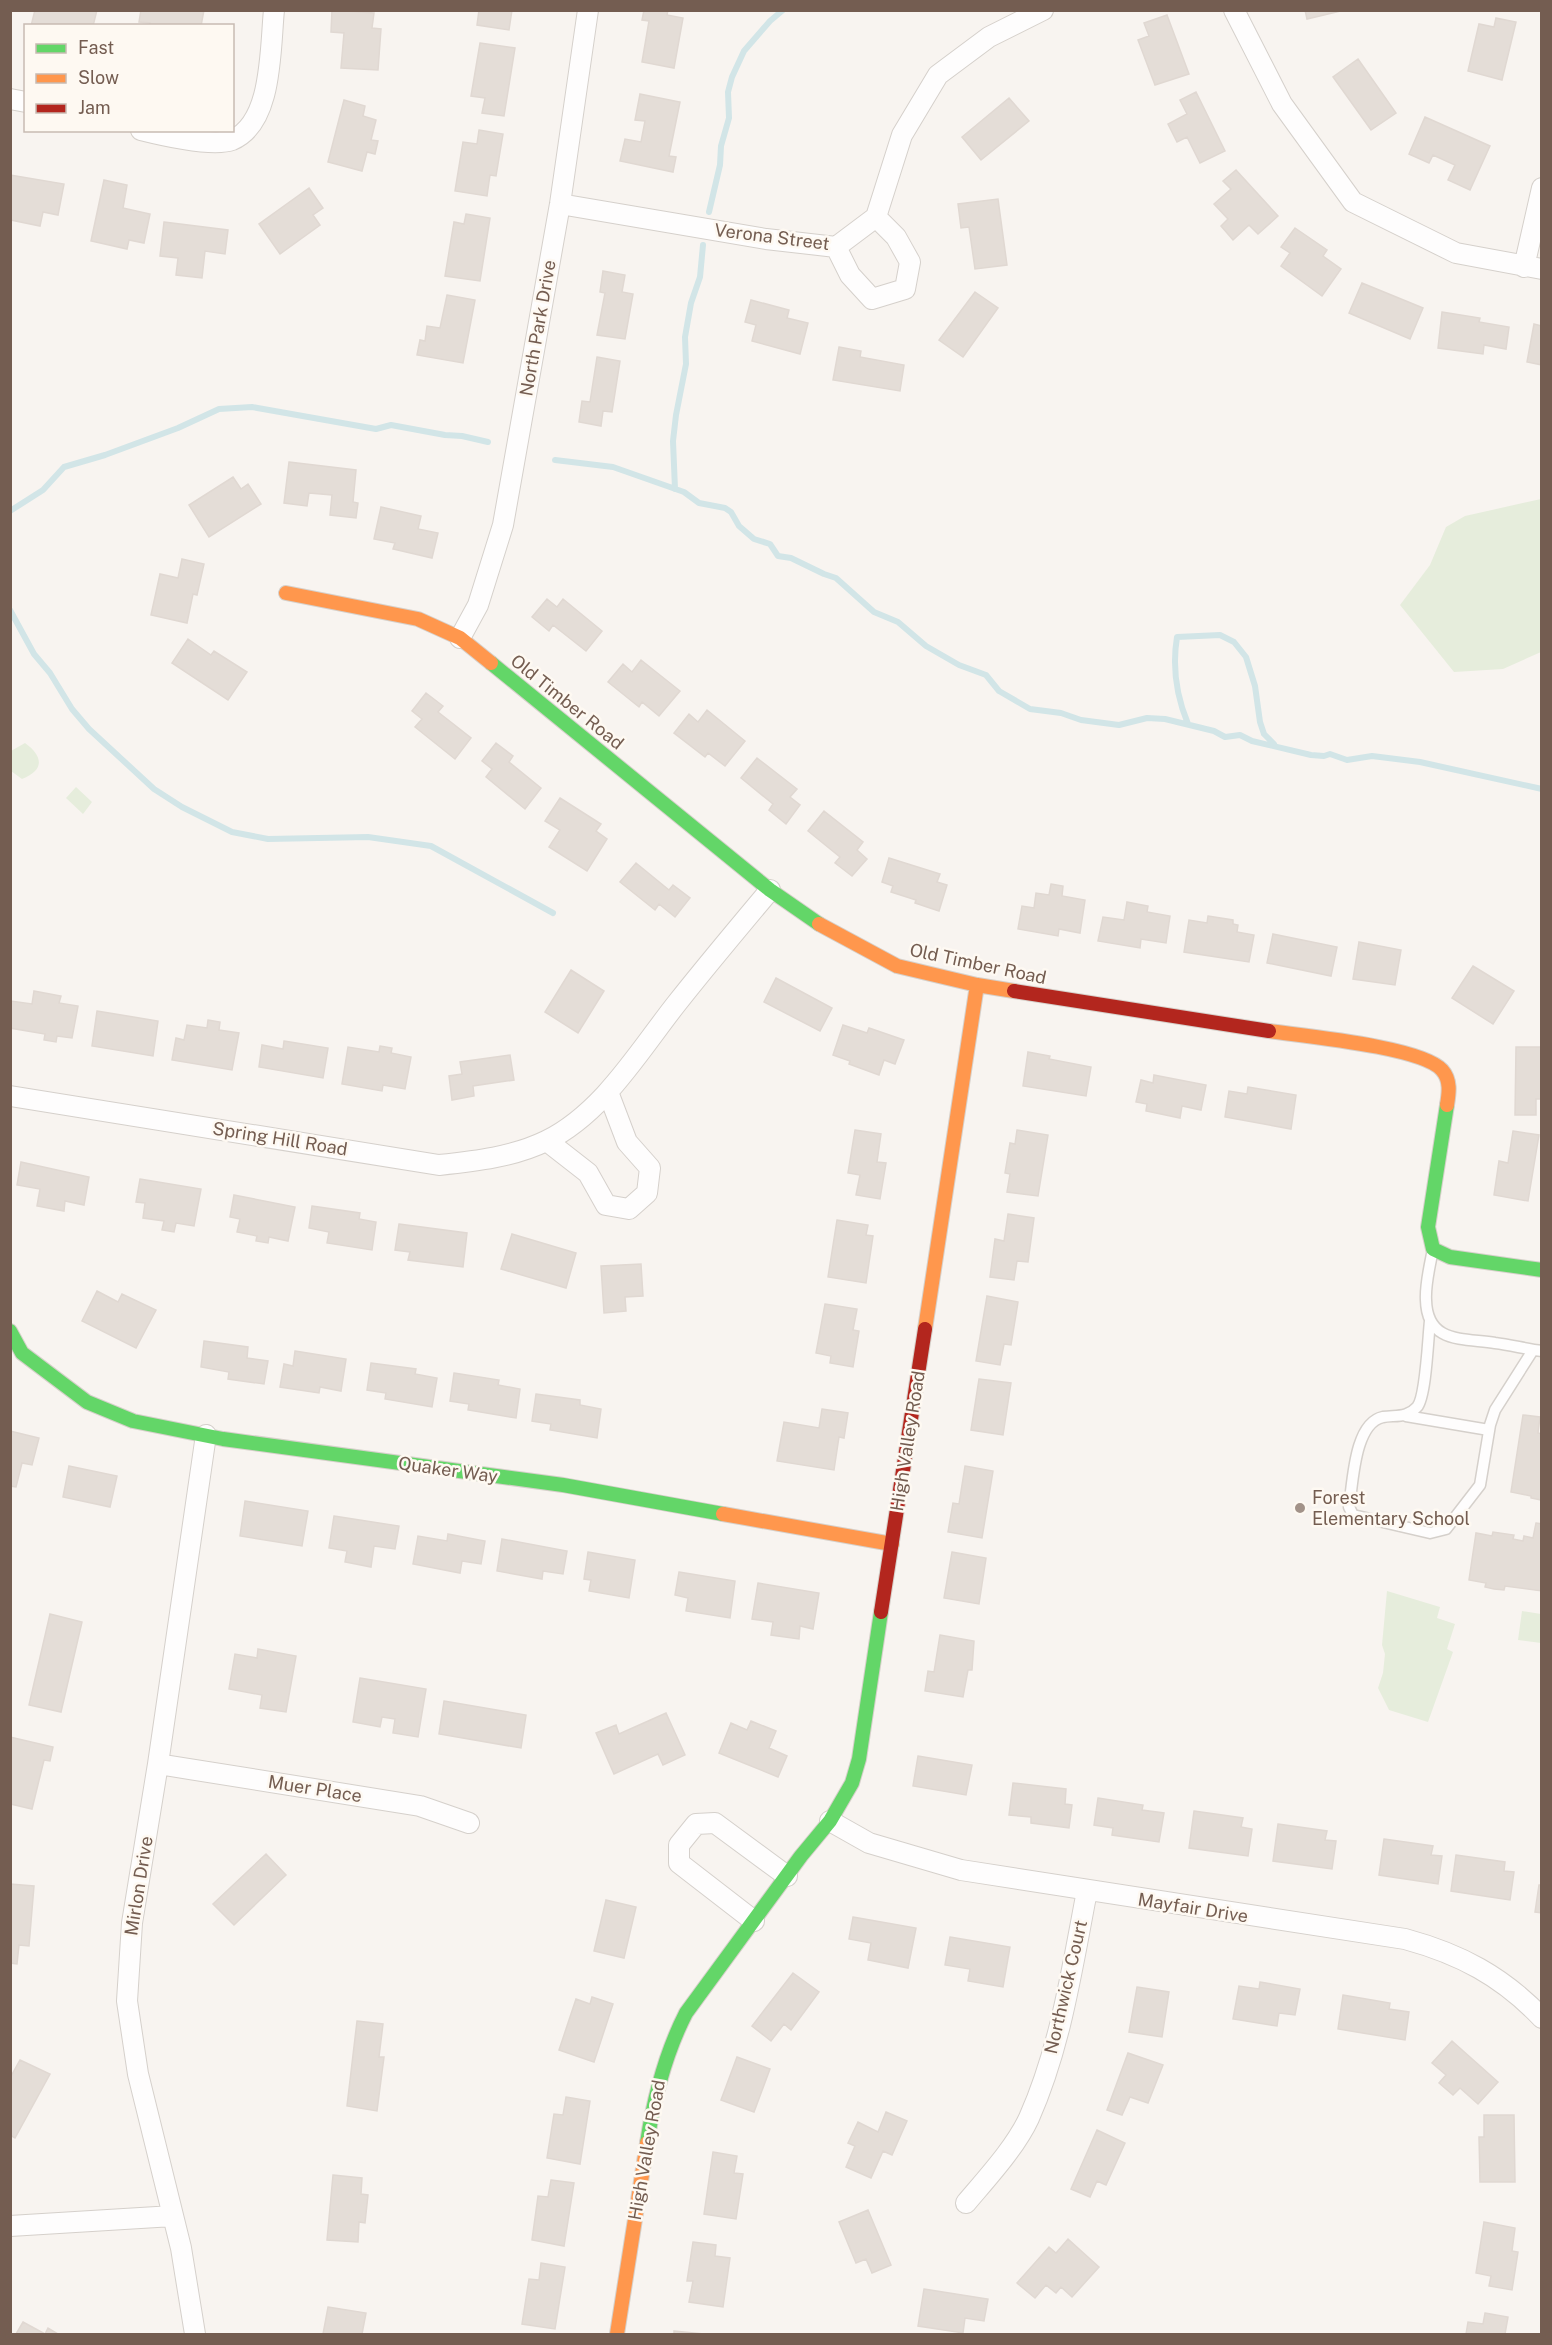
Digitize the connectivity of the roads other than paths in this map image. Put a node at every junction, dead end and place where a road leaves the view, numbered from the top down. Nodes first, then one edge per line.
1 (274, 10) edge
2 (588, 10) edge
3 (1043, 10) edge
4 (1234, 10) edge
5 (148, 132) edge
6 (1542, 188) edge
7 (560, 204) junction
8 (876, 217) junction
9 (836, 247) junction
10 (1533, 268) edge
11 (286, 593) dead end
12 (460, 638) junction
13 (770, 890) junction
14 (977, 985) junction
15 (608, 1092) junction
16 (10, 1096) edge
17 (547, 1141) junction
18 (1433, 1249) junction
19 (1542, 1270) edge
20 (1430, 1321) junction
21 (10, 1331) edge
22 (1538, 1351) edge
23 (16, 1354) edge
24 (1406, 1416) junction
25 (1490, 1430) junction
26 (206, 1435) junction
27 (892, 1544) junction
28 (158, 1764) junction
29 (830, 1821) junction
30 (469, 1823) dead end
31 (787, 1876) junction
32 (1087, 1891) junction
33 (754, 1921) junction
34 (1542, 2018) edge
35 (966, 2203) dead end
36 (173, 2216) junction
37 (10, 2226) edge
38 (195, 2334) edge
39 (617, 2334) edge

1 - 5 street
2 - 7 street, North Park Drive
3 - 8 street
4 - 10 street
6 - 10 street
7 - 9 street, Verona Street
7 - 12 street, North Park Drive
8 - 9 street, Verona Street
8 - 9 street
11 - 12 street, Old Timber Road
12 - 13 street, Old Timber Road
13 - 14 street, Old Timber Road
13 - 15 street, Spring Hill Road
14 - 18 street, Old Timber Road
14 - 27 street, High Valley Road
15 - 17 street, Spring Hill Road
15 - 17 street
16 - 17 street, Spring Hill Road
18 - 19 street
18 - 20 lane
20 - 22 lane
20 - 24 lane
21 - 23 street, Quaker Way
22 - 25 lane
23 - 26 street, Quaker Way
24 - 25 lane
24 - 25 lane
26 - 27 street, Quaker Way
26 - 28 street, Mirlon Drive
27 - 29 street, High Valley Road
28 - 30 street, Muer Place
28 - 36 street, Mirlon Drive
29 - 31 street, High Valley Road
29 - 32 street, Mayfair Drive
31 - 33 street, High Valley Road
31 - 33 street
32 - 34 street, Mayfair Drive
32 - 35 street, Northwick Court
33 - 39 street, High Valley Road
36 - 37 street
36 - 38 street, Mirlon Drive

